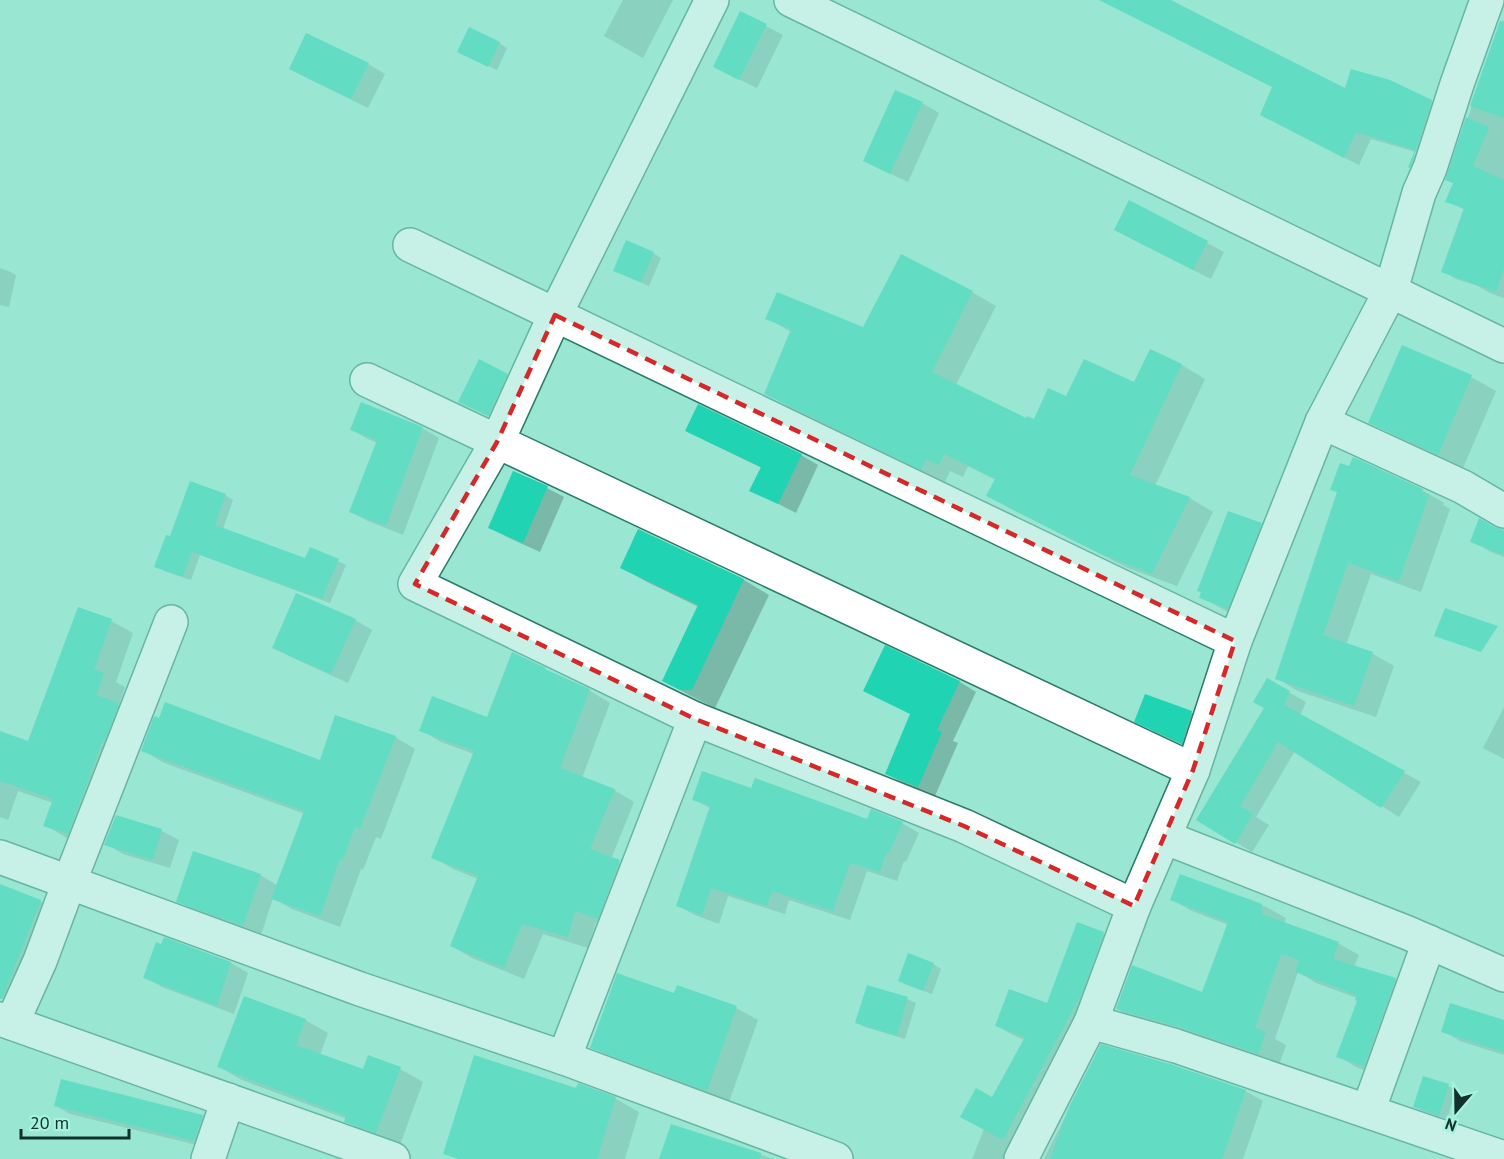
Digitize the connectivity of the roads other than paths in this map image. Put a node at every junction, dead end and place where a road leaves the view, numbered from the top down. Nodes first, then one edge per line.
1 (712, 0) edge
2 (791, 0) edge
3 (1487, 0) edge
4 (410, 245) dead end
5 (1391, 290) junction
6 (555, 315) junction
7 (1504, 346) edge
8 (367, 380) dead end
9 (1322, 422) junction
10 (497, 442) junction
11 (1504, 511) edge
12 (171, 622) dead end
13 (1235, 641) junction
14 (695, 719) junction
15 (1193, 770) junction
16 (1164, 837) junction
17 (0, 857) edge
18 (69, 883) junction
19 (1134, 906) junction
20 (1429, 942) junction
21 (1504, 975) edge
22 (6, 1021) edge
23 (1091, 1022) junction
24 (564, 1058) junction
25 (228, 1100) junction
26 (1368, 1112) junction
27 (382, 1157) edge
28 (1504, 1158) edge
29 (208, 1159) edge
30 (836, 1159) edge
31 (1021, 1159) edge

1 - 6 street
2 - 5 street
3 - 5 street
4 - 6 street
5 - 7 street
5 - 9 street
6 - 10 street
6 - 13 street
8 - 10 street
9 - 11 street
9 - 13 street
10 - 14 street
10 - 15 street
12 - 18 street
13 - 15 street
14 - 19 street
14 - 24 street
15 - 16 street
16 - 19 street
16 - 20 street
17 - 18 street
18 - 22 street
18 - 24 street
19 - 23 street
20 - 21 street
20 - 26 street
22 - 25 street
23 - 26 street
23 - 31 street
24 - 30 street
25 - 27 street
25 - 29 street
26 - 28 street

